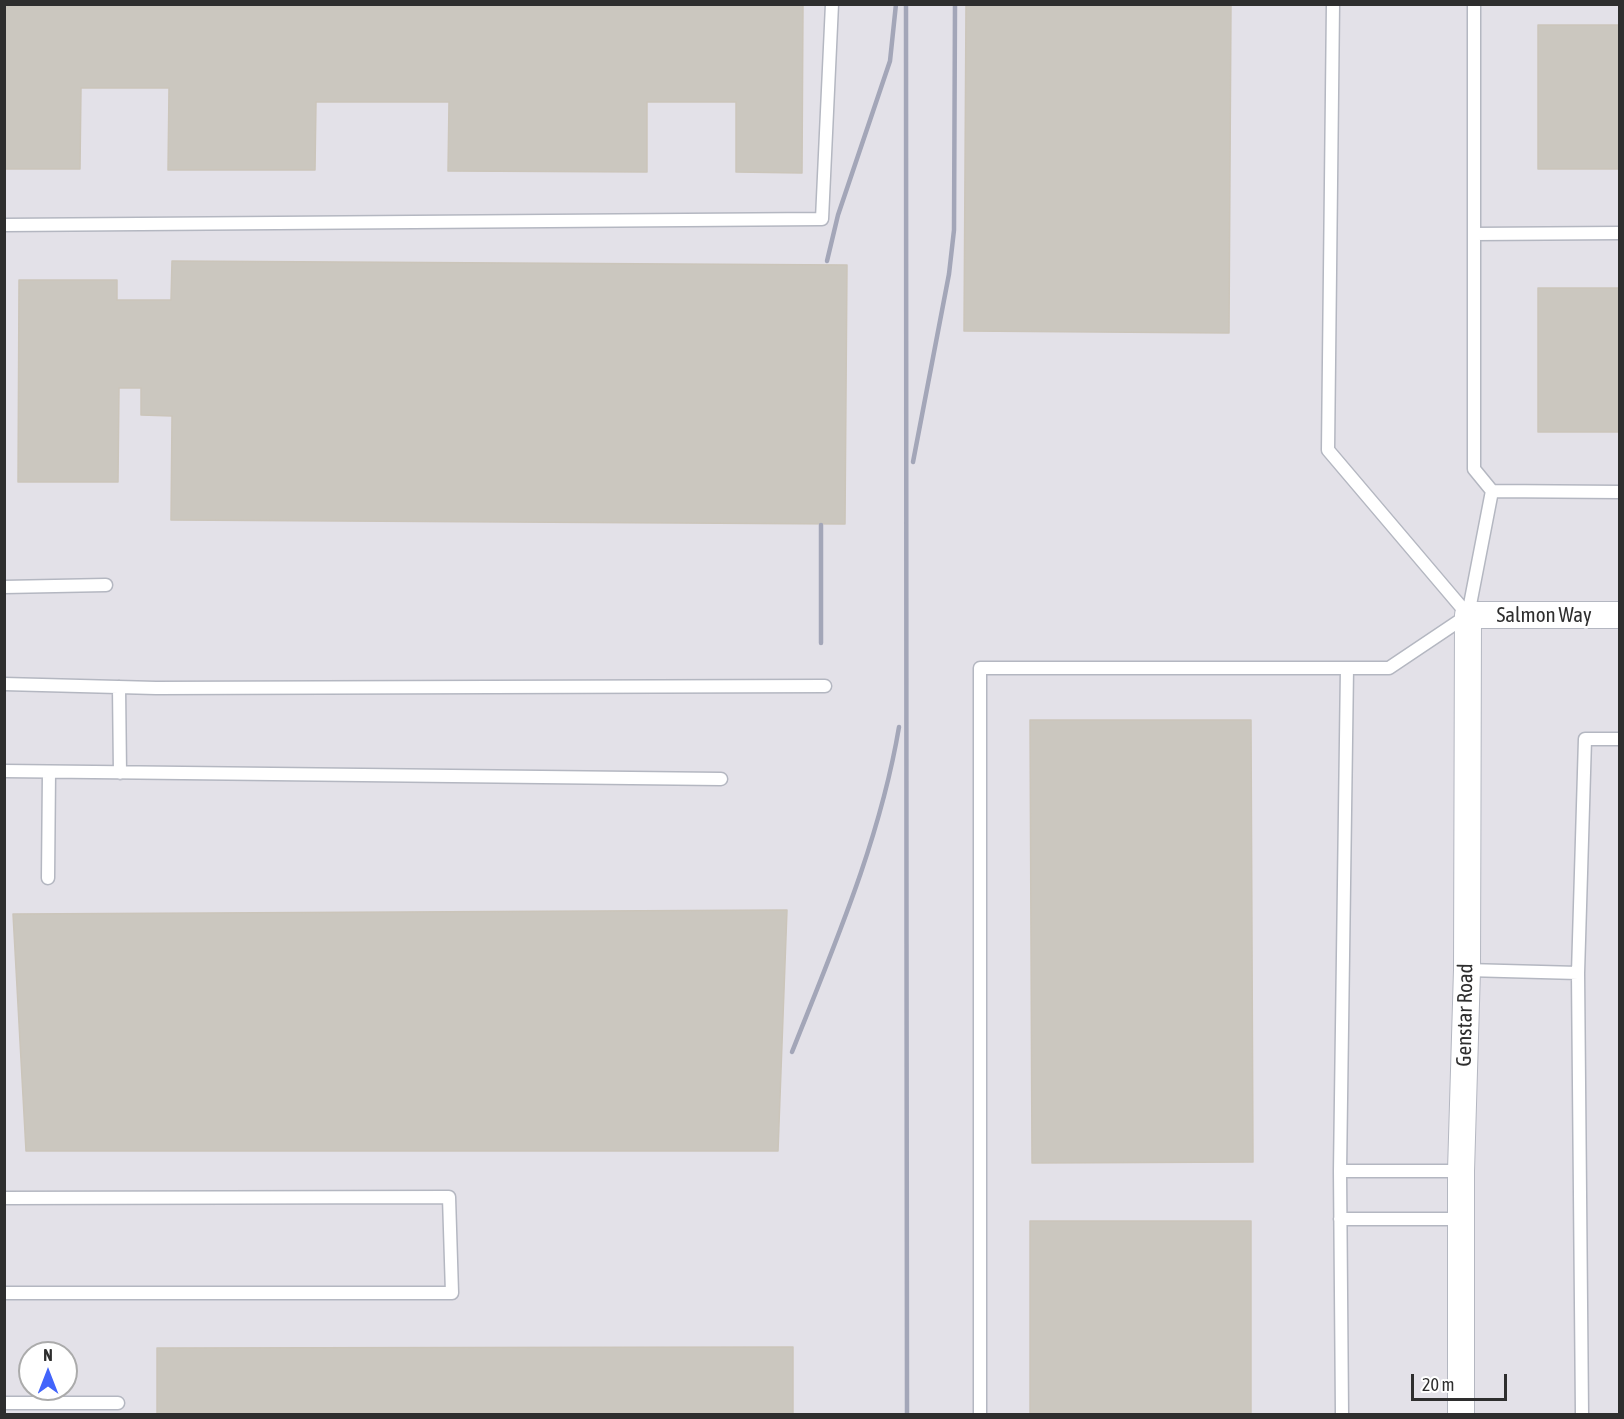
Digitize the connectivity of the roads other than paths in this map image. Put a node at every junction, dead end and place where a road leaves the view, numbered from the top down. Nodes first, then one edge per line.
1 (832, 4) edge
2 (1333, 4) edge
3 (1474, 4) edge
4 (4, 225) edge
5 (1474, 234) junction
6 (1620, 234) edge
7 (1491, 491) junction
8 (1620, 492) edge
9 (106, 585) dead end
10 (4, 587) edge
11 (1468, 615) junction
12 (1620, 615) edge
13 (1347, 668) junction
14 (4, 684) edge
15 (825, 686) dead end
16 (119, 687) junction
17 (1620, 739) edge
18 (4, 771) edge
19 (49, 772) junction
20 (120, 773) junction
21 (721, 779) dead end
22 (48, 878) dead end
23 (1467, 970) junction
24 (1578, 973) junction
25 (1340, 1171) junction
26 (1461, 1172) junction
27 (4, 1198) edge
28 (1340, 1219) junction
29 (1461, 1219) junction
30 (4, 1293) edge
31 (4, 1403) edge
32 (118, 1403) dead end
33 (981, 1414) edge
34 (1342, 1414) edge
35 (1461, 1414) edge
36 (1582, 1414) edge

1 - 4 lane
2 - 11 lane
3 - 5 lane
5 - 6 lane
5 - 7 lane
7 - 8 lane
7 - 11 lane
9 - 10 lane
11 - 12 street, Salmon Way
11 - 13 lane
11 - 23 street, Genstar Road
13 - 25 lane
13 - 33 lane
14 - 16 lane
15 - 16 lane
16 - 20 lane
17 - 24 lane
18 - 19 lane
19 - 20 lane
19 - 22 lane
20 - 21 lane
23 - 24 lane
23 - 26 street, Genstar Road
24 - 36 lane
25 - 26 lane
25 - 28 lane
26 - 29 street, Genstar Road
27 - 30 lane
28 - 29 lane
28 - 34 lane
29 - 35 street, Genstar Road
31 - 32 lane

